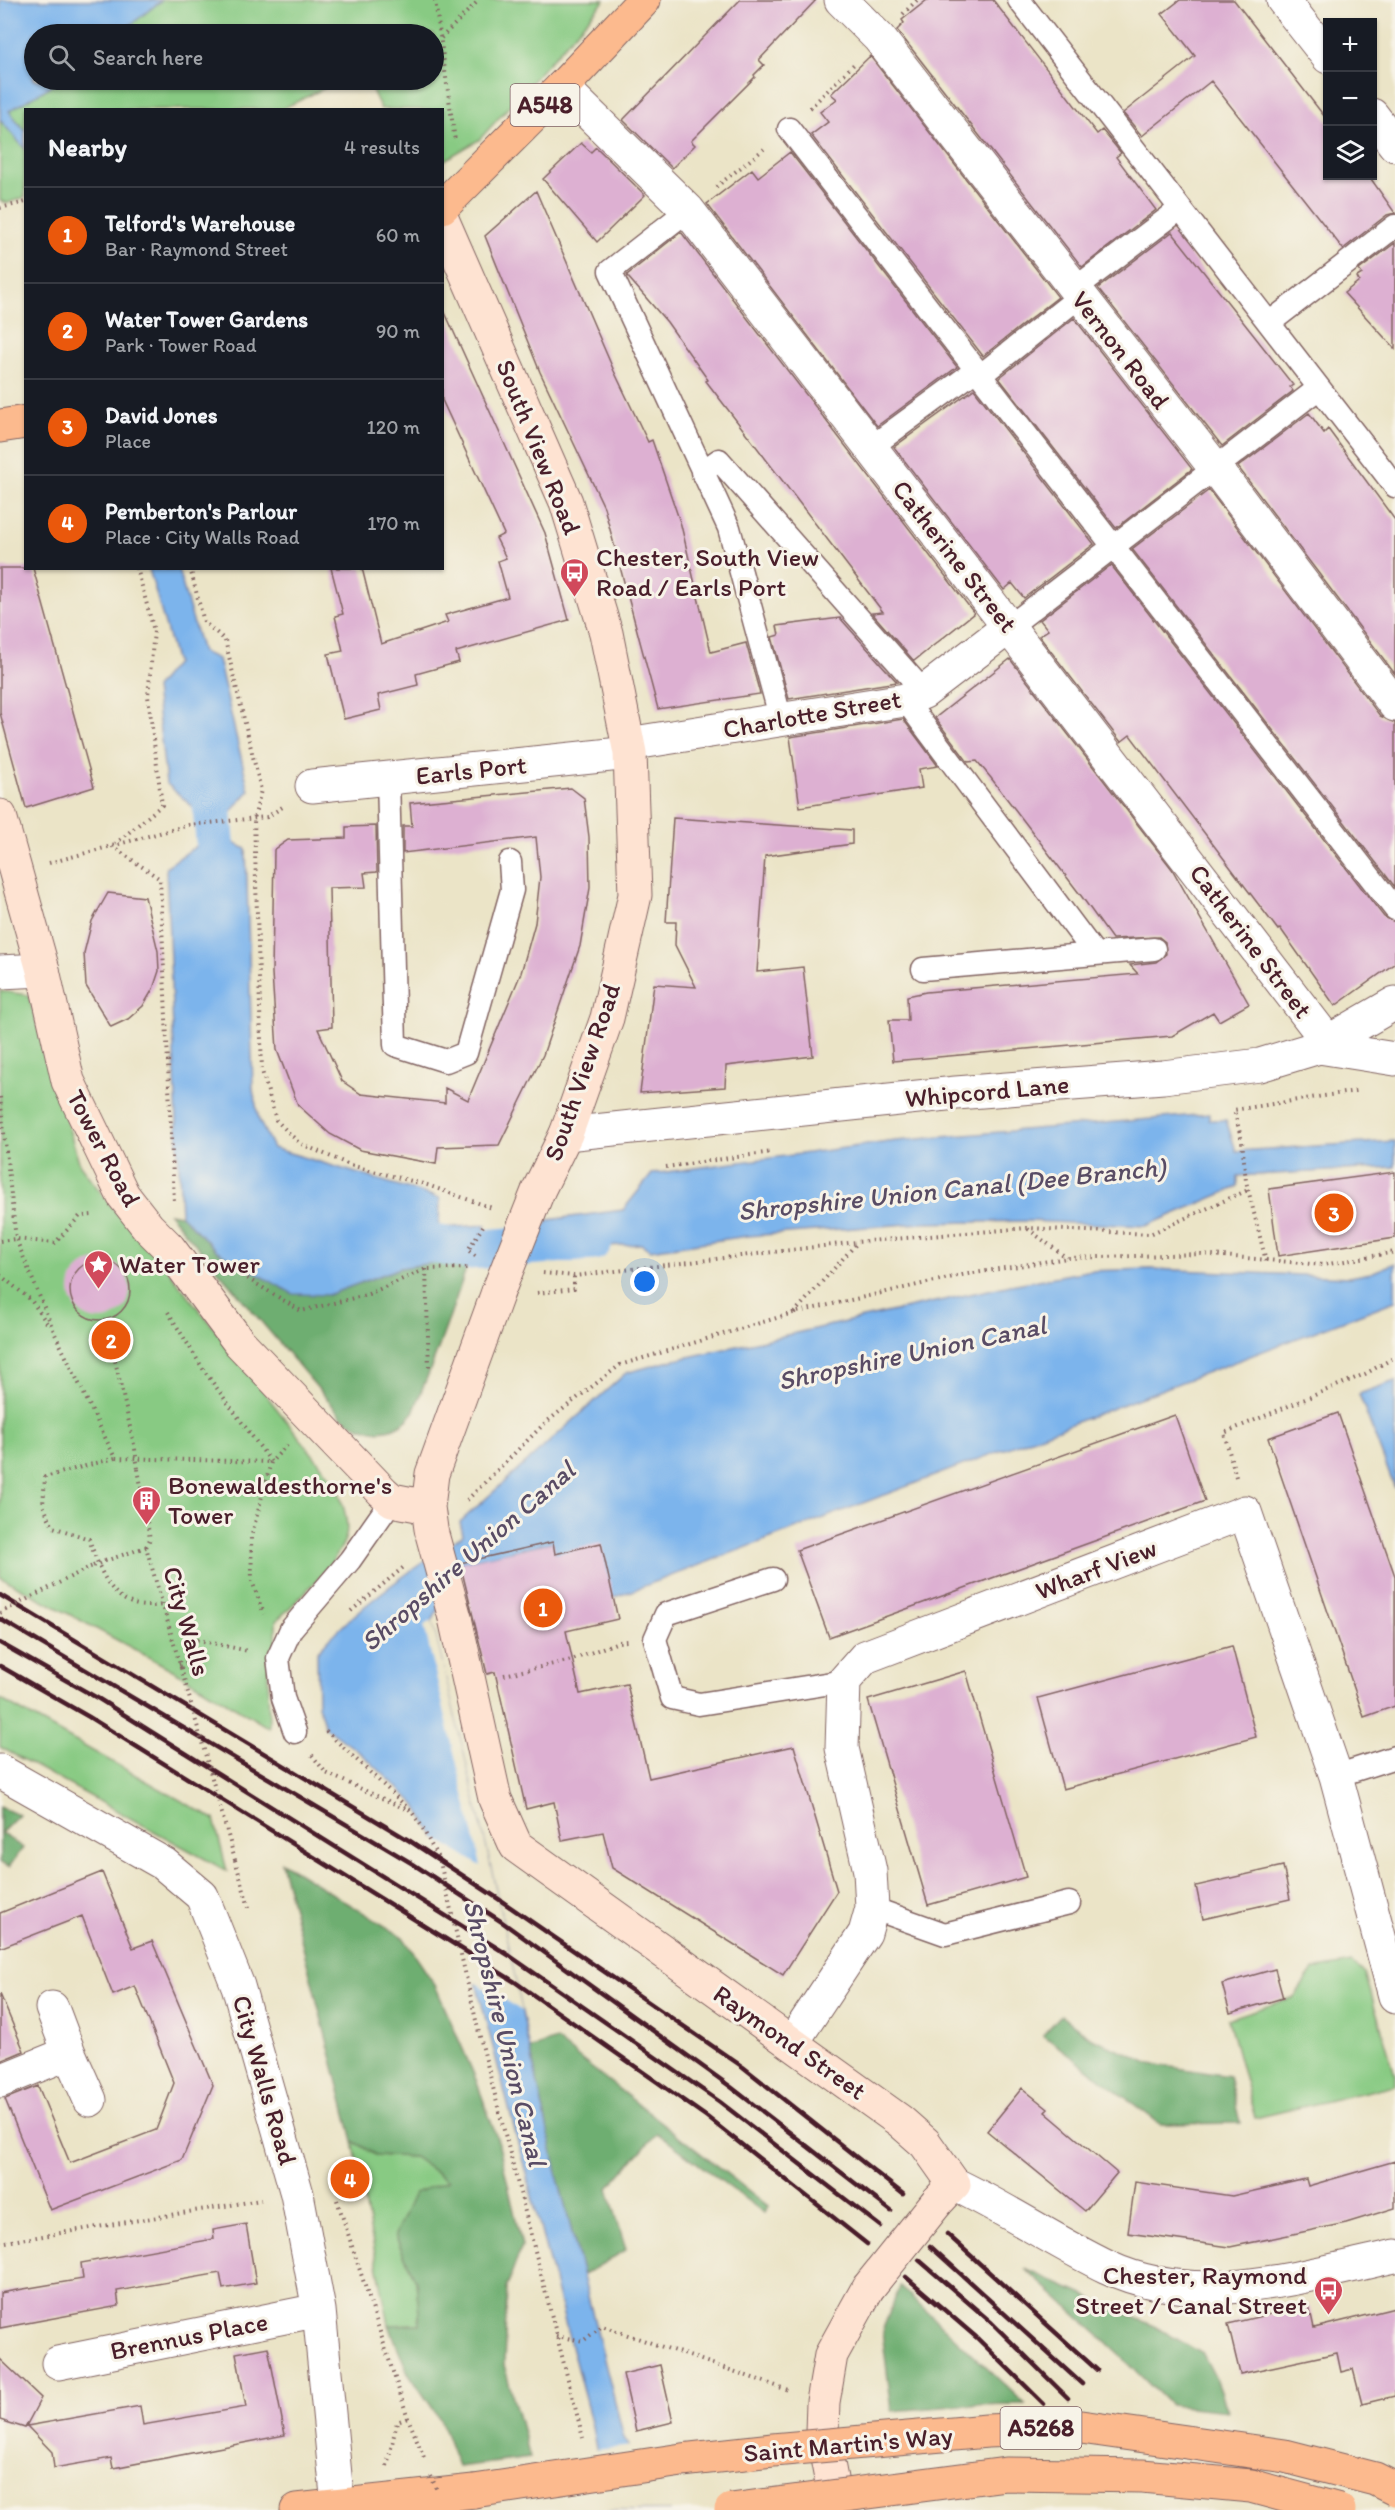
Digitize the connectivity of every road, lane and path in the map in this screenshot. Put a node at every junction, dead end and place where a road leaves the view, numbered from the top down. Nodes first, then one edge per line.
1 (435, 0) edge
2 (478, 0) edge
3 (644, 0) edge
4 (841, 0) edge
5 (1019, 0) edge
6 (1283, 0) edge
7 (439, 24) edge
8 (444, 36) edge
9 (879, 38) junction
10 (1323, 51) edge
11 (444, 58) edge
12 (562, 87) junction
13 (1377, 122) edge
14 (789, 129) junction
15 (1395, 145) edge
16 (453, 147) dead end
17 (24, 202) edge
18 (444, 205) edge
19 (0, 208) edge
20 (1180, 209) junction
21 (688, 210) junction
22 (444, 224) edge
23 (1395, 226) edge
24 (1076, 294) junction
25 (1269, 323) junction
26 (978, 373) junction
27 (1319, 388) junction
28 (24, 422) edge
29 (0, 426) edge
30 (871, 447) junction
31 (1216, 469) junction
32 (702, 471) junction
33 (1395, 486) edge
34 (1114, 545) junction
35 (138, 570) edge
36 (191, 570) edge
37 (1010, 626) junction
38 (915, 696) junction
39 (1395, 705) edge
40 (781, 720) junction
41 (629, 749) junction
42 (388, 778) junction
43 (312, 786) dead end
44 (0, 816) edge
45 (254, 819) junction
46 (112, 846) junction
47 (510, 862) dead end
48 (17, 872) junction
49 (1395, 909) edge
50 (1154, 949) dead end
51 (1095, 954) junction
52 (923, 969) dead end
53 (43, 970) junction
54 (0, 972) edge
55 (1395, 1003) edge
56 (1324, 1044) junction
57 (1395, 1059) edge
58 (1359, 1091) dead end
59 (0, 1097) edge
60 (566, 1134) junction
61 (1248, 1190) junction
62 (494, 1208) dead end
63 (99, 1215) dead end
64 (1027, 1228) junction
65 (16, 1239) junction
66 (0, 1241) edge
67 (857, 1242) junction
68 (169, 1248) junction
69 (1395, 1252) edge
70 (1067, 1258) junction
71 (1266, 1261) junction
72 (224, 1264) dead end
73 (541, 1273) dead end
74 (0, 1275) edge
75 (574, 1276) junction
76 (501, 1284) junction
77 (163, 1303) dead end
78 (793, 1313) junction
79 (106, 1320) dead end
80 (55, 1334) junction
81 (1395, 1357) edge
82 (315, 1420) junction
83 (115, 1458) junction
84 (271, 1462) junction
85 (392, 1500) junction
86 (462, 1504) dead end
87 (1245, 1512) junction
88 (430, 1521) junction
89 (146, 1546) junction
90 (391, 1576) dead end
91 (773, 1579) dead end
92 (162, 1605) junction
93 (349, 1612) dead end
94 (0, 1613) edge
95 (655, 1639) junction
96 (278, 1658) junction
97 (180, 1666) junction
98 (844, 1680) junction
99 (471, 1682) junction
100 (319, 1725) dead end
101 (295, 1732) joint
102 (1395, 1757) edge
103 (0, 1771) edge
104 (1336, 1776) junction
105 (411, 1811) junction
106 (235, 1860) dead end
107 (1069, 1903) dead end
108 (872, 1908) junction
109 (1390, 1952) edge
110 (1395, 1996) edge
111 (52, 2008) dead end
112 (792, 2043) junction
113 (69, 2053) junction
114 (0, 2081) edge
115 (90, 2100) dead end
116 (348, 2183) dead end
117 (334, 2188) dead end
118 (946, 2193) junction
119 (297, 2194) junction
120 (0, 2243) edge
121 (1395, 2256) edge
122 (319, 2310) junction
123 (556, 2336) junction
124 (58, 2363) dead end
125 (823, 2402) junction
126 (408, 2418) dead end
127 (414, 2430) dead end
128 (583, 2439) dead end
129 (386, 2466) dead end
130 (431, 2476) dead end
131 (1395, 2489) edge
132 (338, 2506) junction
133 (297, 2510) edge
134 (731, 2510) edge
135 (837, 2510) edge
136 (1339, 2510) edge

1 - 7 path
2 - 8 path
3 - 12 main road, A548
4 - 9 street, Vernon Road
5 - 20 lane
6 - 10 street
9 - 14 path
9 - 24 street, Vernon Road
11 - 16 path
12 - 18 main road, A548
12 - 21 street, Catherine Street
13 - 15 street
14 - 21 path
14 - 26 lane
17 - 19 path
20 - 24 lane
20 - 25 lane
21 - 30 street, Catherine Street
21 - 32 lane
22 - 41 street, South View Road
23 - 25 lane
24 - 26 lane
24 - 31 street, Vernon Road
25 - 27 lane
26 - 30 lane
26 - 34 lane
27 - 31 lane
27 - 33 lane
28 - 29 main road
30 - 37 street, Catherine Street
31 - 34 lane
31 - 39 street, Vernon Road
32 - 38 lane
32 - 40 lane
34 - 37 lane
34 - 49 lane
35 - 46 path
36 - 45 path
37 - 38 street, Charlotte Street
37 - 56 street, Catherine Street
38 - 40 street, Charlotte Street
38 - 51 lane
40 - 41 street, Charlotte Street
41 - 42 street, Earls Port
41 - 60 street, South View Road
42 - 43 street, Earls Port
42 - 47 lane
44 - 48 street, Tower Road
45 - 46 path
45 - 62 path
46 - 48 path
46 - 68 path
48 - 53 street, Tower Road
50 - 51 lane
51 - 52 lane
53 - 54 street
53 - 68 street, Tower Road
55 - 56 street, Whipcord Lane
56 - 57 street
56 - 60 street, Whipcord Lane
58 - 61 path
59 - 65 path
60 - 76 street, South View Road, bridge
61 - 64 path
61 - 71 path
63 - 65 path
64 - 67 path
64 - 70 path
65 - 66 path
65 - 80 path
67 - 75 path
67 - 78 path
68 - 82 street, Tower Road
69 - 71 path
70 - 71 path
70 - 78 path
72 - 76 path
73 - 75 path
74 - 80 path
75 - 76 path
76 - 88 street, South View Road
77 - 84 path
78 - 86 path
79 - 89 path, bridge
80 - 83 path
81 - 87 path
82 - 84 path
82 - 85 street, Tower Road
83 - 84 path
83 - 92 path
84 - 96 path
85 - 88 street
85 - 96 lane
87 - 98 street, Wharf View
87 - 104 street
88 - 99 street, Raymond Street, bridge
89 - 92 path, City Walls
89 - 94 path, City Walls, bridge
90 - 93 path
91 - 95 lane
92 - 97 path, City Walls
95 - 98 lane
95 - 99 path
96 - 97 path
96 - 101 lane
97 - 106 path, City Walls, bridge
98 - 108 street
99 - 112 street, Raymond Street
100 - 105 path
101 - 105 path
102 - 104 lane
103 - 119 street, City Walls Road
104 - 109 street
105 - 123 path
107 - 108 lane
108 - 112 street
109 - 110 street
111 - 113 street
112 - 118 street, Raymond Street
113 - 114 street
113 - 115 street
116 - 117 path
118 - 121 street, Raymond Street
118 - 125 street, bridge
119 - 120 path
119 - 122 street, City Walls Road
122 - 124 street, Brennus Place
122 - 132 street, City Walls Road
123 - 125 path
123 - 128 path
125 - 135 street
126 - 129 path
127 - 130 path
131 - 132 main road, Saint Martin's Way / A5268, bridge
132 - 133 main road, Saint Martin's Way / A5268
134 - 136 main road, Saint Martin's Way / A5268, bridge

